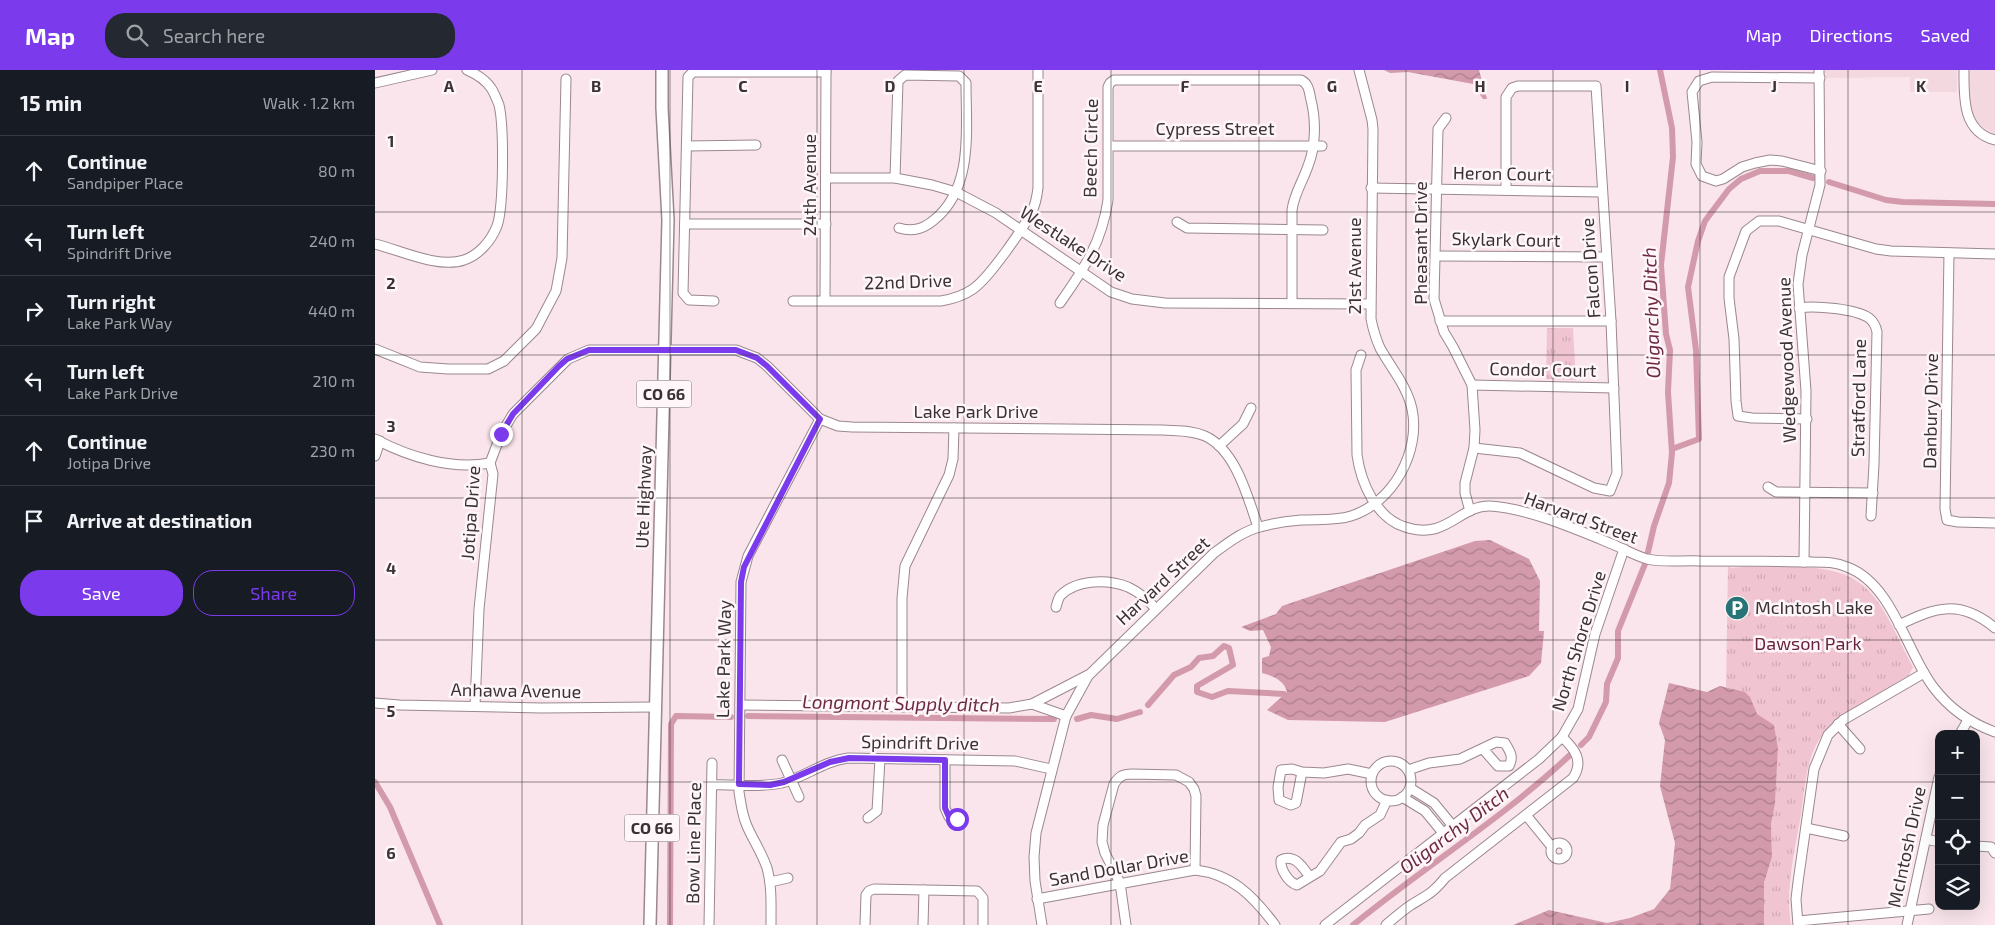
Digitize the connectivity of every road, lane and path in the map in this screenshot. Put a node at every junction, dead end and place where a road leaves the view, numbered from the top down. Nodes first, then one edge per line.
1 (432, 70) edge
2 (467, 70) edge
3 (1038, 70) edge
4 (1359, 70) edge
5 (1964, 70) edge
6 (826, 71) edge
7 (663, 72) edge
8 (1820, 74) edge
9 (566, 79) dead end
10 (375, 83) edge
11 (1446, 118) dead end
12 (1995, 140) edge
13 (756, 145) dead end
14 (687, 146) junction
15 (1109, 146) junction
16 (1318, 146) junction
17 (1821, 171) junction
18 (827, 178) junction
19 (895, 178) junction
20 (1371, 188) junction
21 (1437, 189) junction
22 (1506, 190) junction
23 (956, 192) junction
24 (1602, 192) junction
25 (1177, 222) dead end
26 (685, 224) junction
27 (827, 224) junction
28 (899, 228) dead end
29 (1021, 229) junction
30 (1808, 229) junction
31 (1291, 230) junction
32 (1323, 230) dead end
33 (375, 244) edge
34 (1949, 253) junction
35 (1995, 254) edge
36 (1436, 256) junction
37 (1607, 258) junction
38 (1081, 272) junction
39 (825, 300) junction
40 (714, 301) dead end
41 (793, 301) dead end
42 (1060, 303) dead end
43 (1292, 303) junction
44 (1370, 304) junction
45 (1799, 308) junction
46 (1440, 321) junction
47 (1611, 322) junction
48 (666, 349) junction
49 (375, 350) edge
50 (1361, 354) dead end
51 (1472, 386) junction
52 (1614, 388) junction
53 (1251, 408) dead end
54 (820, 419) junction
55 (1807, 419) junction
56 (954, 428) junction
57 (378, 440) edge
58 (1219, 446) junction
59 (1474, 448) junction
60 (375, 456) edge
61 (490, 463) junction
62 (1767, 487) dead end
63 (1805, 493) junction
64 (1873, 493) junction
65 (1375, 502) junction
66 (1470, 511) junction
67 (1871, 516) dead end
68 (1995, 523) edge
69 (1258, 527) junction
70 (1624, 550) junction
71 (1804, 562) junction
72 (1056, 607) dead end
73 (1156, 609) junction
74 (1899, 625) junction
75 (1995, 628) edge
76 (1924, 673) junction
77 (1090, 674) junction
78 (375, 703) edge
79 (1032, 704) junction
80 (741, 705) junction
81 (475, 706) junction
82 (656, 707) junction
83 (902, 707) junction
84 (1066, 716) junction
85 (1968, 720) junction
86 (1838, 724) junction
87 (1962, 730) edge
88 (1995, 732) edge
89 (1562, 737) junction
90 (1860, 748) dead end
91 (1483, 749) dead end
92 (881, 759) junction
93 (782, 760) dead end
94 (945, 760) junction
95 (712, 763) dead end
96 (1051, 769) junction
97 (1408, 770) junction
98 (1302, 772) dead end
99 (1371, 774) junction
100 (791, 780) junction
101 (711, 784) junction
102 (739, 784) junction
103 (1409, 788) junction
104 (1935, 796) edge
105 (799, 797) dead end
106 (1402, 797) junction
107 (1387, 800) junction
108 (1526, 815) junction
109 (868, 818) dead end
110 (957, 819) dead end
111 (1452, 825) junction
112 (1806, 828) junction
113 (1443, 833) junction
114 (1844, 836) dead end
115 (1926, 840) junction
116 (1935, 841) edge
117 (1980, 846) edge
118 (1994, 847) edge
119 (1552, 848) dead end
120 (1195, 870) junction
121 (1310, 877) dead end
122 (788, 878) dead end
123 (770, 882) junction
124 (1120, 884) junction
125 (924, 890) junction
126 (1037, 899) junction
127 (1929, 909) dead end
128 (1910, 910) junction
129 (1798, 923) edge
130 (649, 925) edge
131 (709, 925) edge
132 (771, 925) edge
133 (865, 925) edge
134 (923, 925) edge
135 (983, 925) edge
136 (1042, 925) edge
137 (1126, 925) edge
138 (1275, 925) edge
139 (1325, 925) edge
140 (1386, 925) edge
141 (1907, 925) edge

1 - 10 street
2 - 33 street
3 - 29 street, 22nd Drive
4 - 20 street, 21st Avenue
5 - 12 street
6 - 14 street
6 - 18 street, 24th Avenue
7 - 48 main road, Ute Highway / CO 66
8 - 17 street, Wedgewood Avenue
8 - 17 street
9 - 49 street
11 - 21 street, Pheasant Drive
13 - 14 street
14 - 26 street
15 - 16 street, Cypress Street
15 - 16 street, Beech Circle
15 - 38 street, Beech Circle
16 - 31 street, Beech Circle
17 - 30 street, Wedgewood Avenue
18 - 19 street, Westlake Drive
18 - 27 street, 24th Avenue
19 - 23 street, Westlake Drive
19 - 23 street
20 - 21 street, Heron Court
20 - 44 street, 21st Avenue
21 - 22 street, Heron Court
21 - 36 street, Pheasant Drive
22 - 24 street, Heron Court
22 - 24 street, Falcon Drive
23 - 28 street
23 - 29 street, Westlake Drive
24 - 37 street, Falcon Drive
25 - 31 street
26 - 27 street
26 - 40 street
27 - 39 street, 24th Avenue
29 - 38 street, Westlake Drive
29 - 39 street, 22nd Drive
30 - 34 street
30 - 45 street, Wedgewood Avenue
30 - 55 street
31 - 32 street
31 - 43 street, Beech Circle
34 - 35 street
34 - 68 street, Danbury Drive
36 - 37 street, Skylark Court
36 - 46 street, Pheasant Drive
37 - 47 street, Falcon Drive
38 - 42 street, Beech Circle
38 - 43 street, Westlake Drive
39 - 41 street, 22nd Drive
43 - 44 street, Westlake Drive
44 - 65 street, 21st Avenue
45 - 55 street, Wedgewood Avenue
45 - 64 street, Stratford Lane
46 - 47 street
46 - 51 street, Pheasant Drive
47 - 52 street, Falcon Drive
48 - 54 street, Lake Park Drive
48 - 61 street, Jotipa Drive
48 - 82 main road, Ute Highway / CO 66
50 - 65 street
51 - 52 street, Condor Court
51 - 59 street, Pheasant Drive
52 - 59 street, Falcon Drive
53 - 58 street
54 - 56 street, Lake Park Drive
54 - 80 street, Lake Park Way
55 - 63 street, Wedgewood Avenue
56 - 58 street, Lake Park Drive
56 - 83 street
57 - 60 street
57 - 61 street
58 - 69 street, Lake Park Drive
59 - 66 street, Pheasant Drive
61 - 81 street, Jotipa Drive
62 - 63 street
63 - 64 street
63 - 71 street, Wedgewood Avenue
64 - 67 street, Stratford Lane
65 - 66 street, Harvard Street
65 - 69 street, Harvard Street
66 - 70 street, Harvard Street
69 - 73 street, Harvard Street
70 - 71 street, Harvard Street
70 - 89 street, North Shore Drive
71 - 74 street, Harvard Street
72 - 73 street
73 - 77 street, Harvard Street
74 - 75 street
74 - 76 street, Harvard Street
76 - 85 street, Harvard Street
76 - 86 street
77 - 79 street, Harvard Street
77 - 84 street
78 - 81 street, Anhawa Avenue
79 - 83 street, Harvard Street
79 - 84 street
80 - 83 street, Harvard Street
80 - 102 street, Lake Park Way
81 - 82 street, Anhawa Avenue
82 - 130 main road, Ute Highway / CO 66
84 - 96 street
85 - 87 street
85 - 88 street, Harvard Street
86 - 90 street
86 - 112 street
89 - 108 street
89 - 111 street, North Shore Drive
91 - 97 street
92 - 94 street, Spindrift Drive
92 - 100 street, Spindrift Drive
92 - 109 street
93 - 100 street
94 - 96 street, Spindrift Drive
94 - 110 street
95 - 101 street, Bow Line Place
96 - 126 street
97 - 99 street
97 - 103 street
98 - 99 street
99 - 107 street
100 - 102 street, Spindrift Drive
100 - 105 street
101 - 102 street, Spindrift Drive
101 - 131 street, Bow Line Place
102 - 123 street, Lake Park Way
103 - 106 street
103 - 111 street
104 - 115 street, McIntosh Drive
106 - 107 street
106 - 113 street
107 - 121 street
108 - 119 street
108 - 140 street
111 - 113 street, North Shore Drive
112 - 114 street
112 - 129 street
113 - 139 street, North Shore Drive
115 - 116 street
115 - 128 street, McIntosh Drive
117 - 118 street
120 - 124 street, Sand Dollar Drive
120 - 124 street
120 - 138 street, Sand Dollar Drive
122 - 123 street
123 - 132 street, Lake Park Way
124 - 126 street, Sand Dollar Drive
124 - 137 street
125 - 133 street
125 - 134 street
125 - 135 street
126 - 136 street
127 - 128 street
128 - 129 street
128 - 141 street, McIntosh Drive

